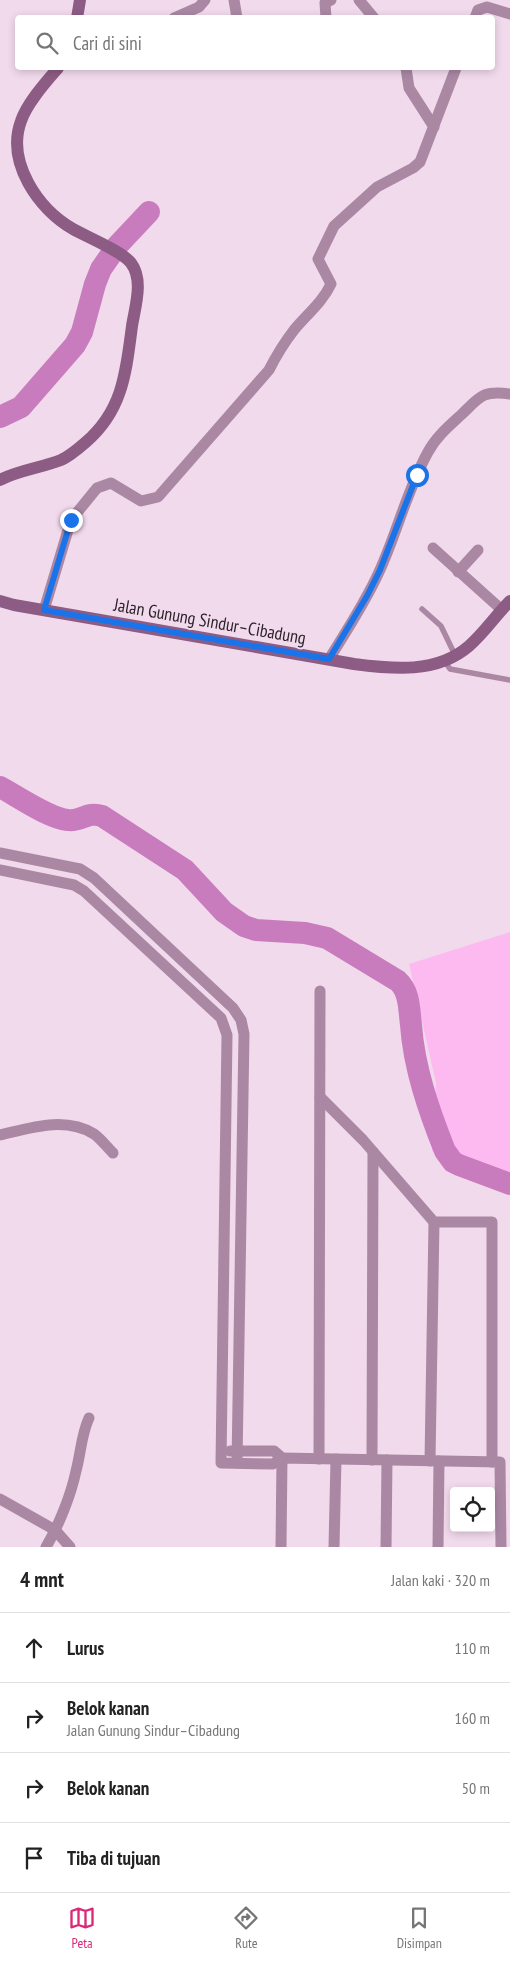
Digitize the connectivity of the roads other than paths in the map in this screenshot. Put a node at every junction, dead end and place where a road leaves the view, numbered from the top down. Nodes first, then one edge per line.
1 (80, 0) edge
2 (205, 0) edge
3 (234, 0) edge
4 (331, 0) edge
5 (359, 0) edge
6 (510, 14) edge
7 (78, 15) edge
8 (180, 15) edge
9 (236, 15) edge
10 (326, 15) edge
11 (372, 15) edge
12 (476, 15) edge
13 (57, 70) edge
14 (406, 70) edge
15 (455, 70) edge
16 (434, 127) junction
17 (510, 394) edge
18 (0, 480) edge
19 (433, 548) dead end
20 (478, 550) dead end
21 (458, 572) junction
22 (0, 601) edge
23 (506, 605) edge
24 (422, 609) dead end
25 (44, 610) junction
26 (450, 657) junction
27 (329, 659) junction
28 (510, 680) edge
29 (0, 853) edge
30 (0, 870) edge
31 (320, 991) dead end
32 (320, 1097) junction
33 (0, 1135) edge
34 (373, 1152) junction
35 (113, 1153) dead end
36 (434, 1222) junction
37 (88, 1418) dead end
38 (221, 1450) junction
39 (237, 1450) junction
40 (282, 1458) junction
41 (320, 1459) junction
42 (336, 1459) junction
43 (372, 1460) junction
44 (387, 1460) junction
45 (435, 1461) junction
46 (492, 1462) junction
47 (237, 1463) junction
48 (0, 1499) edge
49 (55, 1530) junction
50 (46, 1547) edge
51 (70, 1547) edge
52 (281, 1547) edge
53 (334, 1547) edge
54 (386, 1547) edge
55 (438, 1547) edge
56 (500, 1547) edge

1 - 7 street
2 - 8 street
3 - 9 street
4 - 10 street
5 - 11 street
6 - 12 street
13 - 18 street
14 - 16 street
15 - 16 street
16 - 25 street
17 - 27 street
19 - 21 street
20 - 21 street
21 - 23 street
22 - 25 street, Jalan Gunung Sindur–Cibadung
23 - 26 street, Jalan Gunung Sindur–Cibadung
24 - 26 lane
25 - 27 street, Jalan Gunung Sindur–Cibadung
26 - 27 street, Jalan Gunung Sindur–Cibadung
26 - 28 lane
29 - 39 street
30 - 38 street
31 - 32 street
32 - 34 street
32 - 41 street
33 - 35 street
34 - 36 street
34 - 43 street
36 - 45 street
36 - 46 street
37 - 49 street
38 - 39 street
38 - 47 street
39 - 40 street
39 - 47 street
40 - 41 street
40 - 47 street
40 - 52 street
41 - 42 street
42 - 43 street
42 - 53 street
43 - 44 street
44 - 45 street
44 - 54 street
45 - 46 street
45 - 55 street
46 - 56 street
48 - 49 street
49 - 50 street
49 - 51 street

